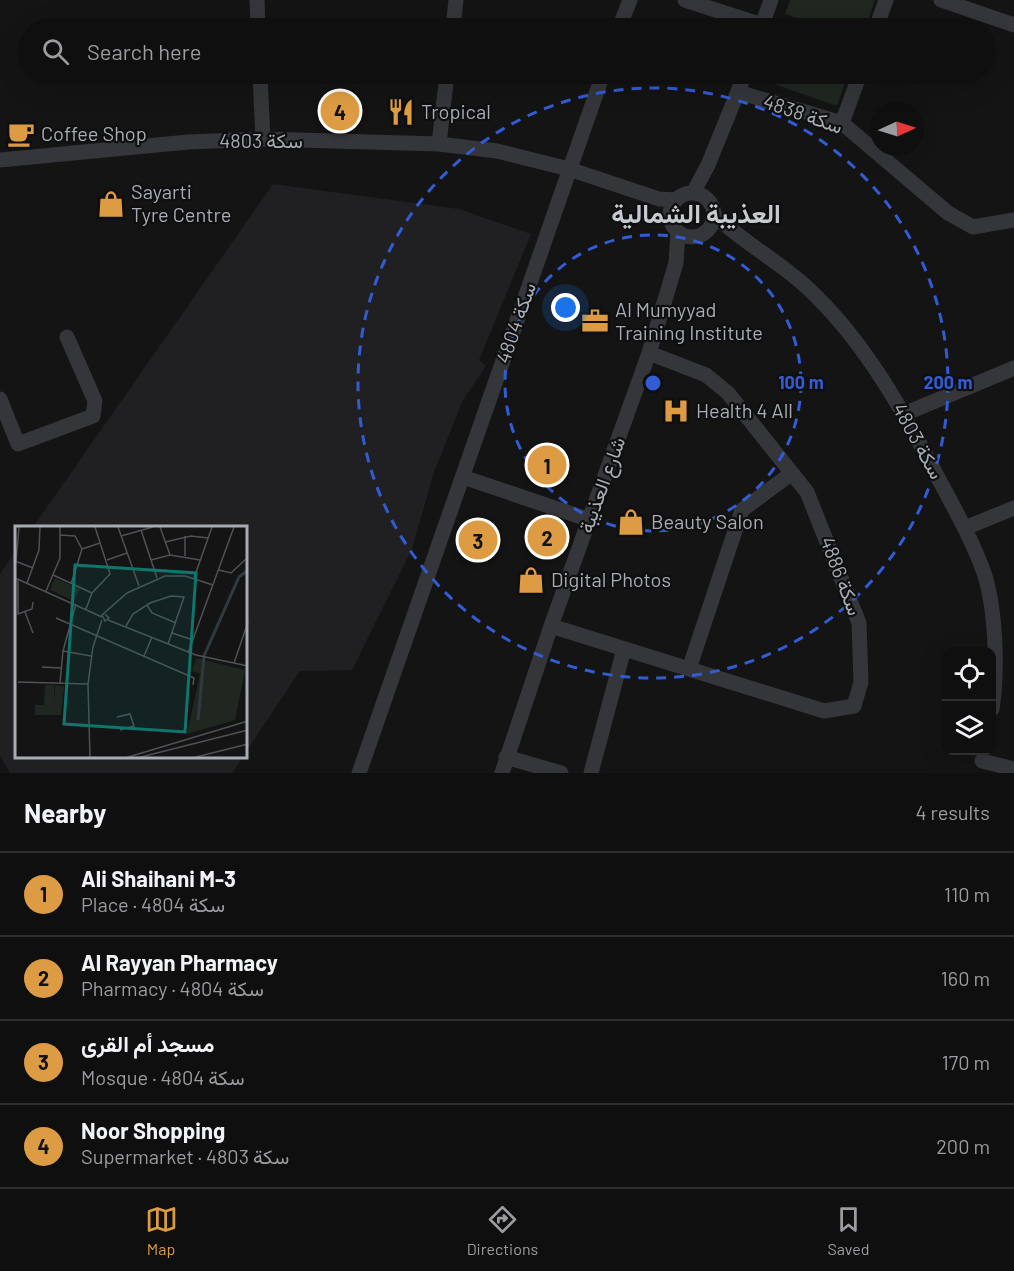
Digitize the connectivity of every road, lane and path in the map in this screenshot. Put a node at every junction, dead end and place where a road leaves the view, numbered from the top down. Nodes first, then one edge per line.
1 (257, 0) edge
2 (456, 0) edge
3 (630, 0) edge
4 (685, 0) edge
5 (771, 0) edge
6 (886, 0) edge
7 (941, 0) edge
8 (258, 18) edge
9 (454, 18) edge
10 (624, 18) edge
11 (736, 18) edge
12 (764, 18) edge
13 (880, 18) edge
14 (992, 18) edge
15 (996, 20) edge
16 (1014, 26) edge
17 (260, 84) edge
18 (446, 84) edge
19 (599, 84) edge
20 (741, 84) edge
21 (856, 84) edge
22 (738, 92) junction
23 (842, 123) junction
24 (263, 139) junction
25 (439, 144) junction
26 (0, 160) edge
27 (708, 165) junction
28 (569, 169) junction
29 (693, 193) junction
30 (673, 205) junction
31 (711, 207) junction
32 (1014, 220) edge
33 (678, 232) junction
34 (731, 232) junction
35 (703, 233) junction
36 (676, 263) junction
37 (68, 337) dead end
38 (649, 353) junction
39 (1014, 368) edge
40 (0, 399) edge
41 (904, 414) junction
42 (5, 424) edge
43 (792, 473) junction
44 (463, 477) junction
45 (1014, 508) edge
46 (590, 520) junction
47 (965, 528) junction
48 (551, 626) junction
49 (624, 649) junction
50 (689, 669) junction
51 (992, 701) edge
52 (506, 757) junction
53 (981, 761) edge
54 (1014, 770) edge
55 (359, 773) edge
56 (502, 773) edge
57 (561, 773) edge
58 (591, 773) edge

1 - 8 street
2 - 9 street
3 - 10 street
4 - 11 street
5 - 12 street
6 - 13 street
7 - 14 street
15 - 16 street
17 - 24 street
18 - 25 street
19 - 28 street, سكة 4804
20 - 22 street
21 - 23 street
22 - 23 street, سكة 4838
22 - 27 street
23 - 32 street, سكة 4838
24 - 25 street, سكة 4803
24 - 26 street, سكة 4803
25 - 28 street, سكة 4803
27 - 29 street
27 - 31 street
28 - 30 street, سكة 4803
28 - 44 street, سكة 4804
29 - 30 street
29 - 31 street
30 - 33 street
31 - 34 street, سكة 4803
31 - 35 street
33 - 35 street
33 - 36 street, شارع العذيبة
34 - 35 street, سكة 4803
34 - 41 street, سكة 4803
35 - 36 street, شارع العذيبة
36 - 38 street, شارع العذيبة
37 - 42 street
38 - 43 street, سكة 4886
38 - 46 street, شارع العذيبة
39 - 41 street
40 - 42 street
41 - 47 street, سكة 4803
43 - 50 street
43 - 50 street, سكة 4886
44 - 46 street
44 - 55 street, سكة 4804
45 - 47 street
46 - 48 street, شارع العذيبة
47 - 51 street, سكة 4803
48 - 49 street, سكة 4886
48 - 52 street, شارع العذيبة
49 - 50 street, سكة 4886
49 - 58 street
52 - 56 street, شارع العذيبة
52 - 57 street
53 - 54 street

